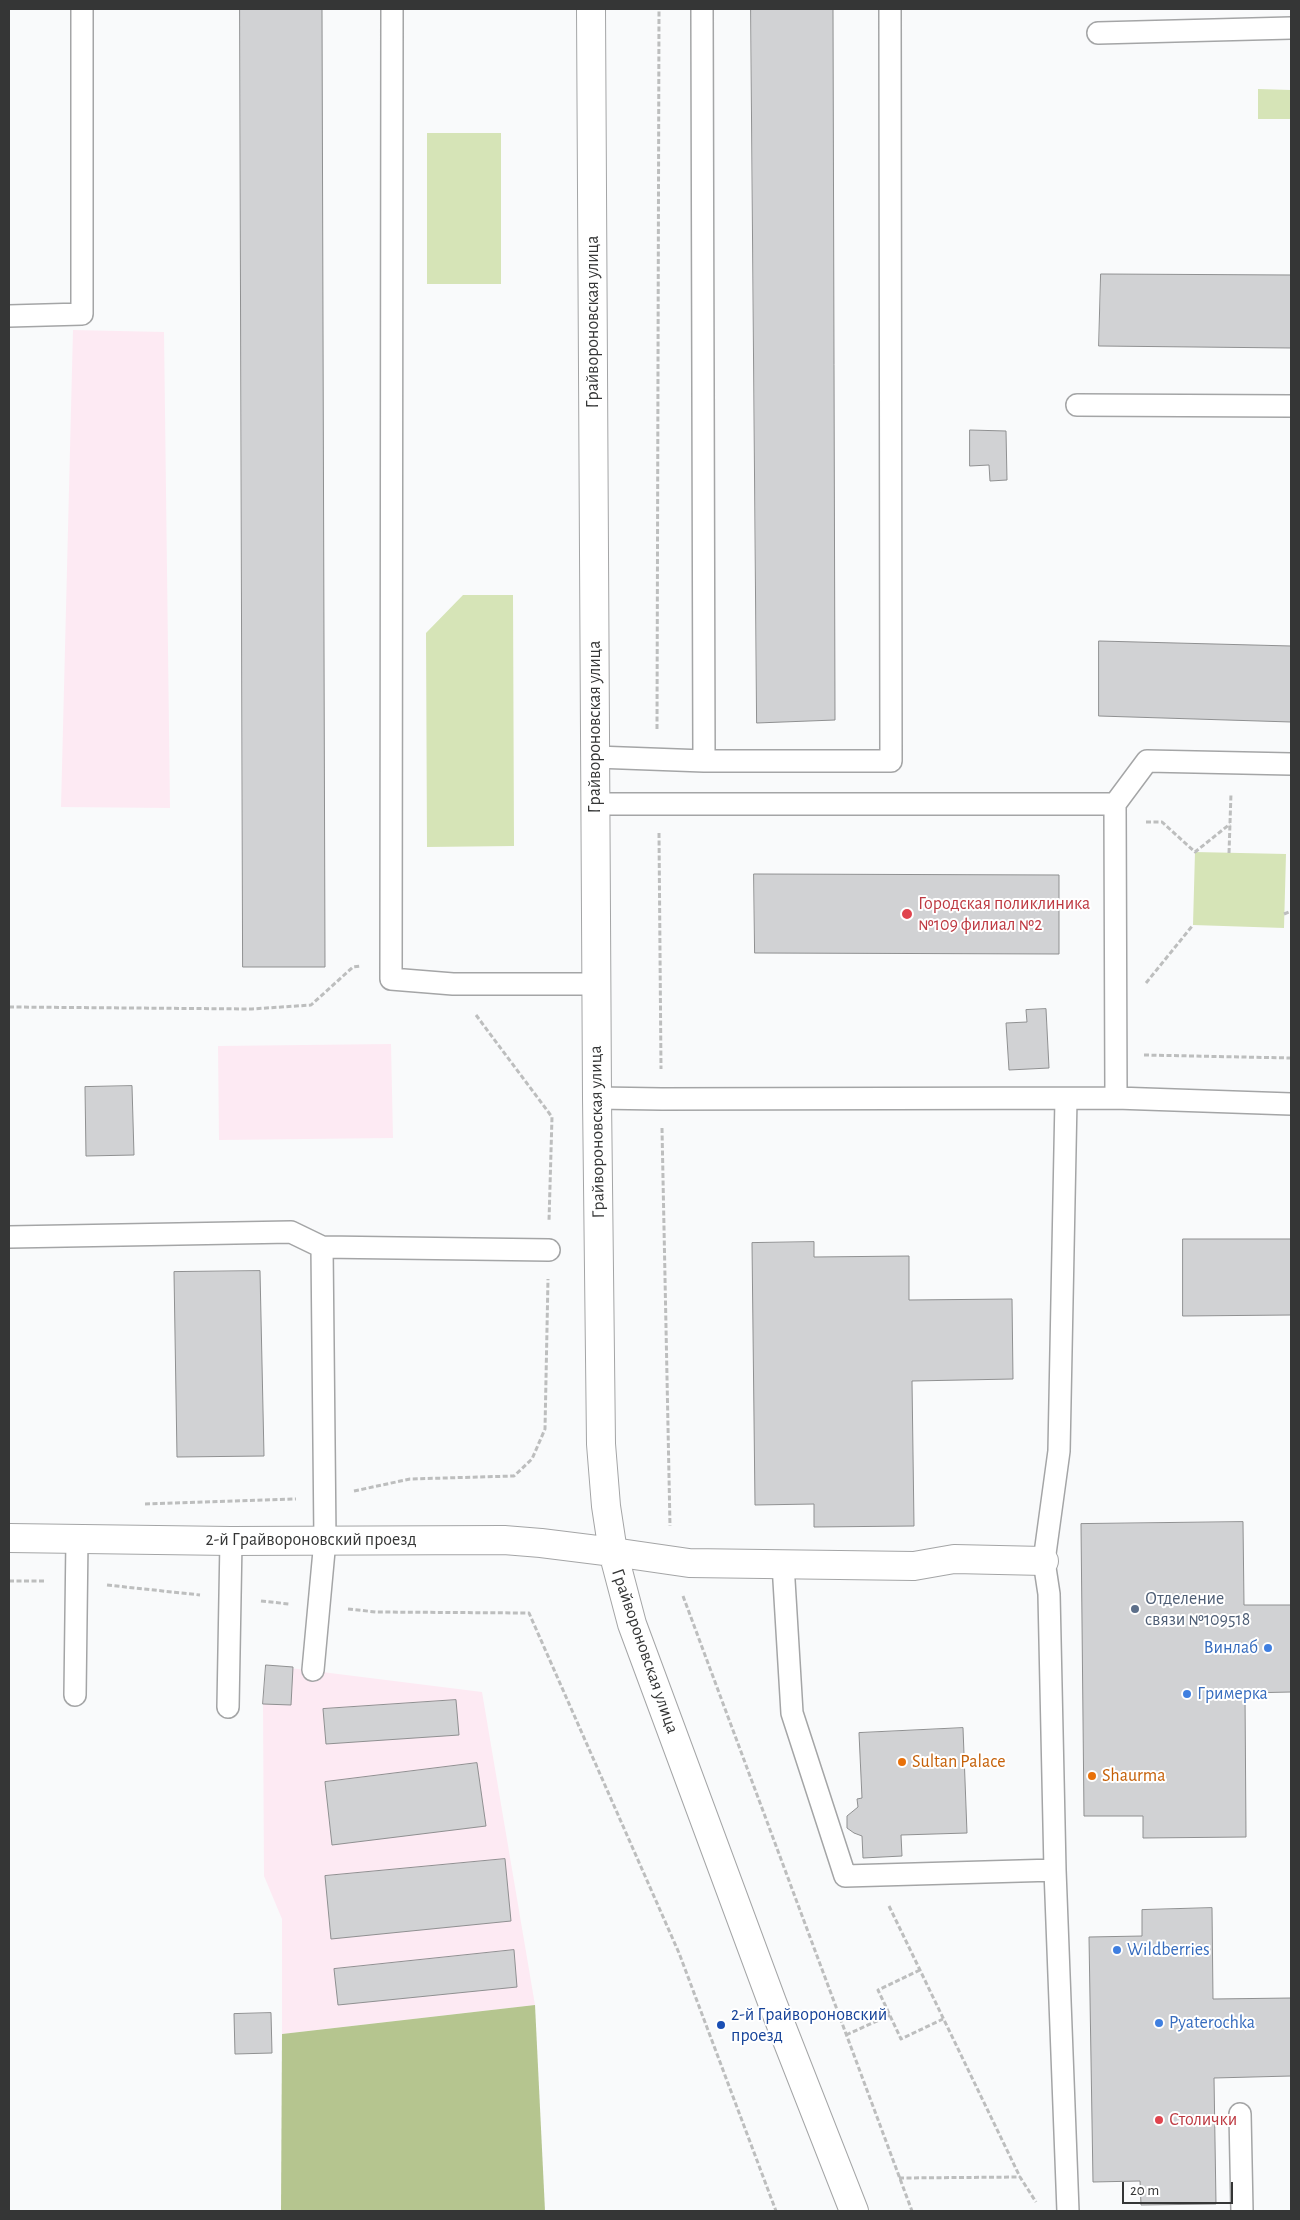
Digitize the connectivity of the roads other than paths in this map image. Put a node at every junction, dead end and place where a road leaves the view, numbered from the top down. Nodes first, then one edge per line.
1 (82, 9) edge
2 (392, 9) edge
3 (591, 9) edge
4 (702, 9) edge
5 (890, 9) edge
6 (1291, 28) edge
7 (1098, 33) dead end
8 (9, 316) edge
9 (1077, 405) dead end
10 (1291, 406) edge
11 (596, 757) junction
12 (704, 761) junction
13 (1291, 764) edge
14 (596, 804) junction
15 (1115, 813) junction
16 (596, 984) junction
17 (597, 1098) junction
18 (1116, 1098) junction
19 (1066, 1099) junction
20 (1291, 1104) edge
21 (9, 1237) edge
22 (322, 1247) junction
23 (549, 1250) road end
24 (9, 1538) edge
25 (78, 1539) junction
26 (325, 1540) junction
27 (231, 1541) junction
28 (613, 1552) junction
29 (1044, 1561) junction
30 (784, 1564) junction
31 (313, 1670) dead end
32 (75, 1695) dead end
33 (228, 1707) dead end
34 (1055, 1870) junction
35 (1240, 2114) dead end
36 (854, 2211) edge
37 (1068, 2211) edge
38 (1242, 2211) edge

1 - 8 lane
2 - 16 lane
3 - 11 main road, Грайвороновская улица
4 - 12 lane
5 - 12 lane
6 - 7 lane
9 - 10 lane
11 - 12 lane
11 - 14 main road, Грайвороновская улица
13 - 15 lane
14 - 15 lane
14 - 16 main road, Грайвороновская улица
15 - 18 lane
16 - 17 main road, Грайвороновская улица
17 - 19 lane
17 - 28 main road, Грайвороновская улица
18 - 19 lane
18 - 20 lane
19 - 29 lane
21 - 22 lane
22 - 23 lane
22 - 26 lane
24 - 25 main road, 2-й Грайвороновский проезд
25 - 27 main road, 2-й Грайвороновский проезд
25 - 32 lane
26 - 27 main road, 2-й Грайвороновский проезд
26 - 28 main road, 2-й Грайвороновский проезд
26 - 31 lane
27 - 33 lane
28 - 30 main road, 2-й Грайвороновский проезд
28 - 36 main road, Грайвороновская улица
29 - 30 main road, 2-й Грайвороновский проезд
29 - 34 lane
30 - 34 lane
34 - 37 lane
35 - 38 lane

